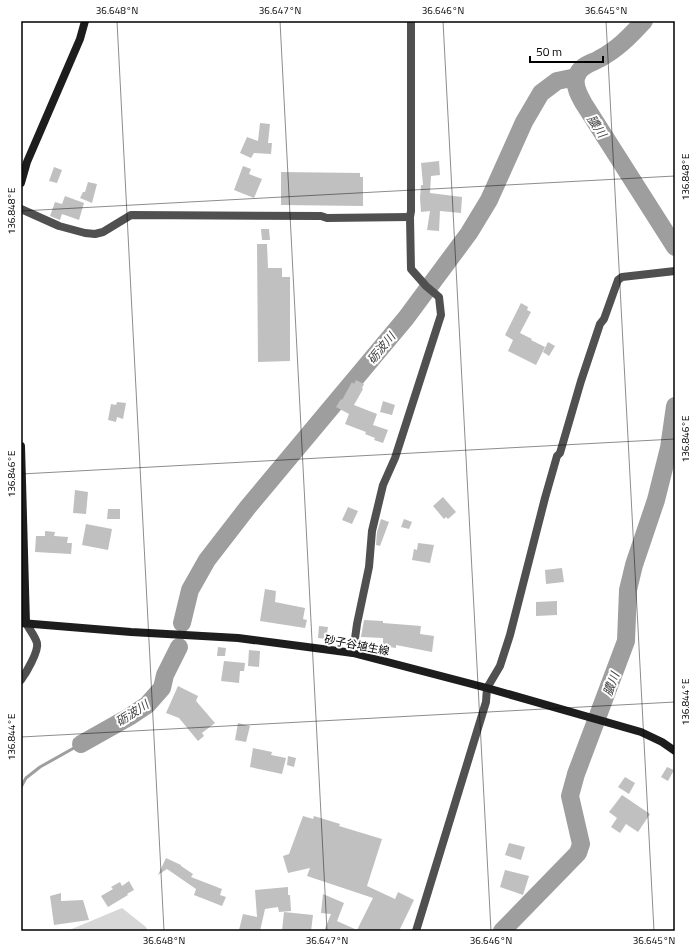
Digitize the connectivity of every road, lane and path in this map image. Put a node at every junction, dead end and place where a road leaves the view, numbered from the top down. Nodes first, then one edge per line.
1 (85, 21) edge
2 (411, 21) edge
3 (21, 183) edge
4 (21, 209) edge
5 (410, 217) junction
6 (675, 271) edge
7 (21, 446) edge
8 (24, 623) edge
9 (353, 653) junction
10 (21, 680) edge
11 (487, 688) junction
12 (675, 752) edge
13 (416, 931) edge

1 - 3 main road
2 - 5 street
4 - 5 street
5 - 9 street
6 - 11 street
7 - 8 main road
8 - 9 main road, 砂子谷埴生線
8 - 10 street
9 - 11 main road, 砂子谷埴生線
11 - 12 main road, 砂子谷埴生線
11 - 13 street

